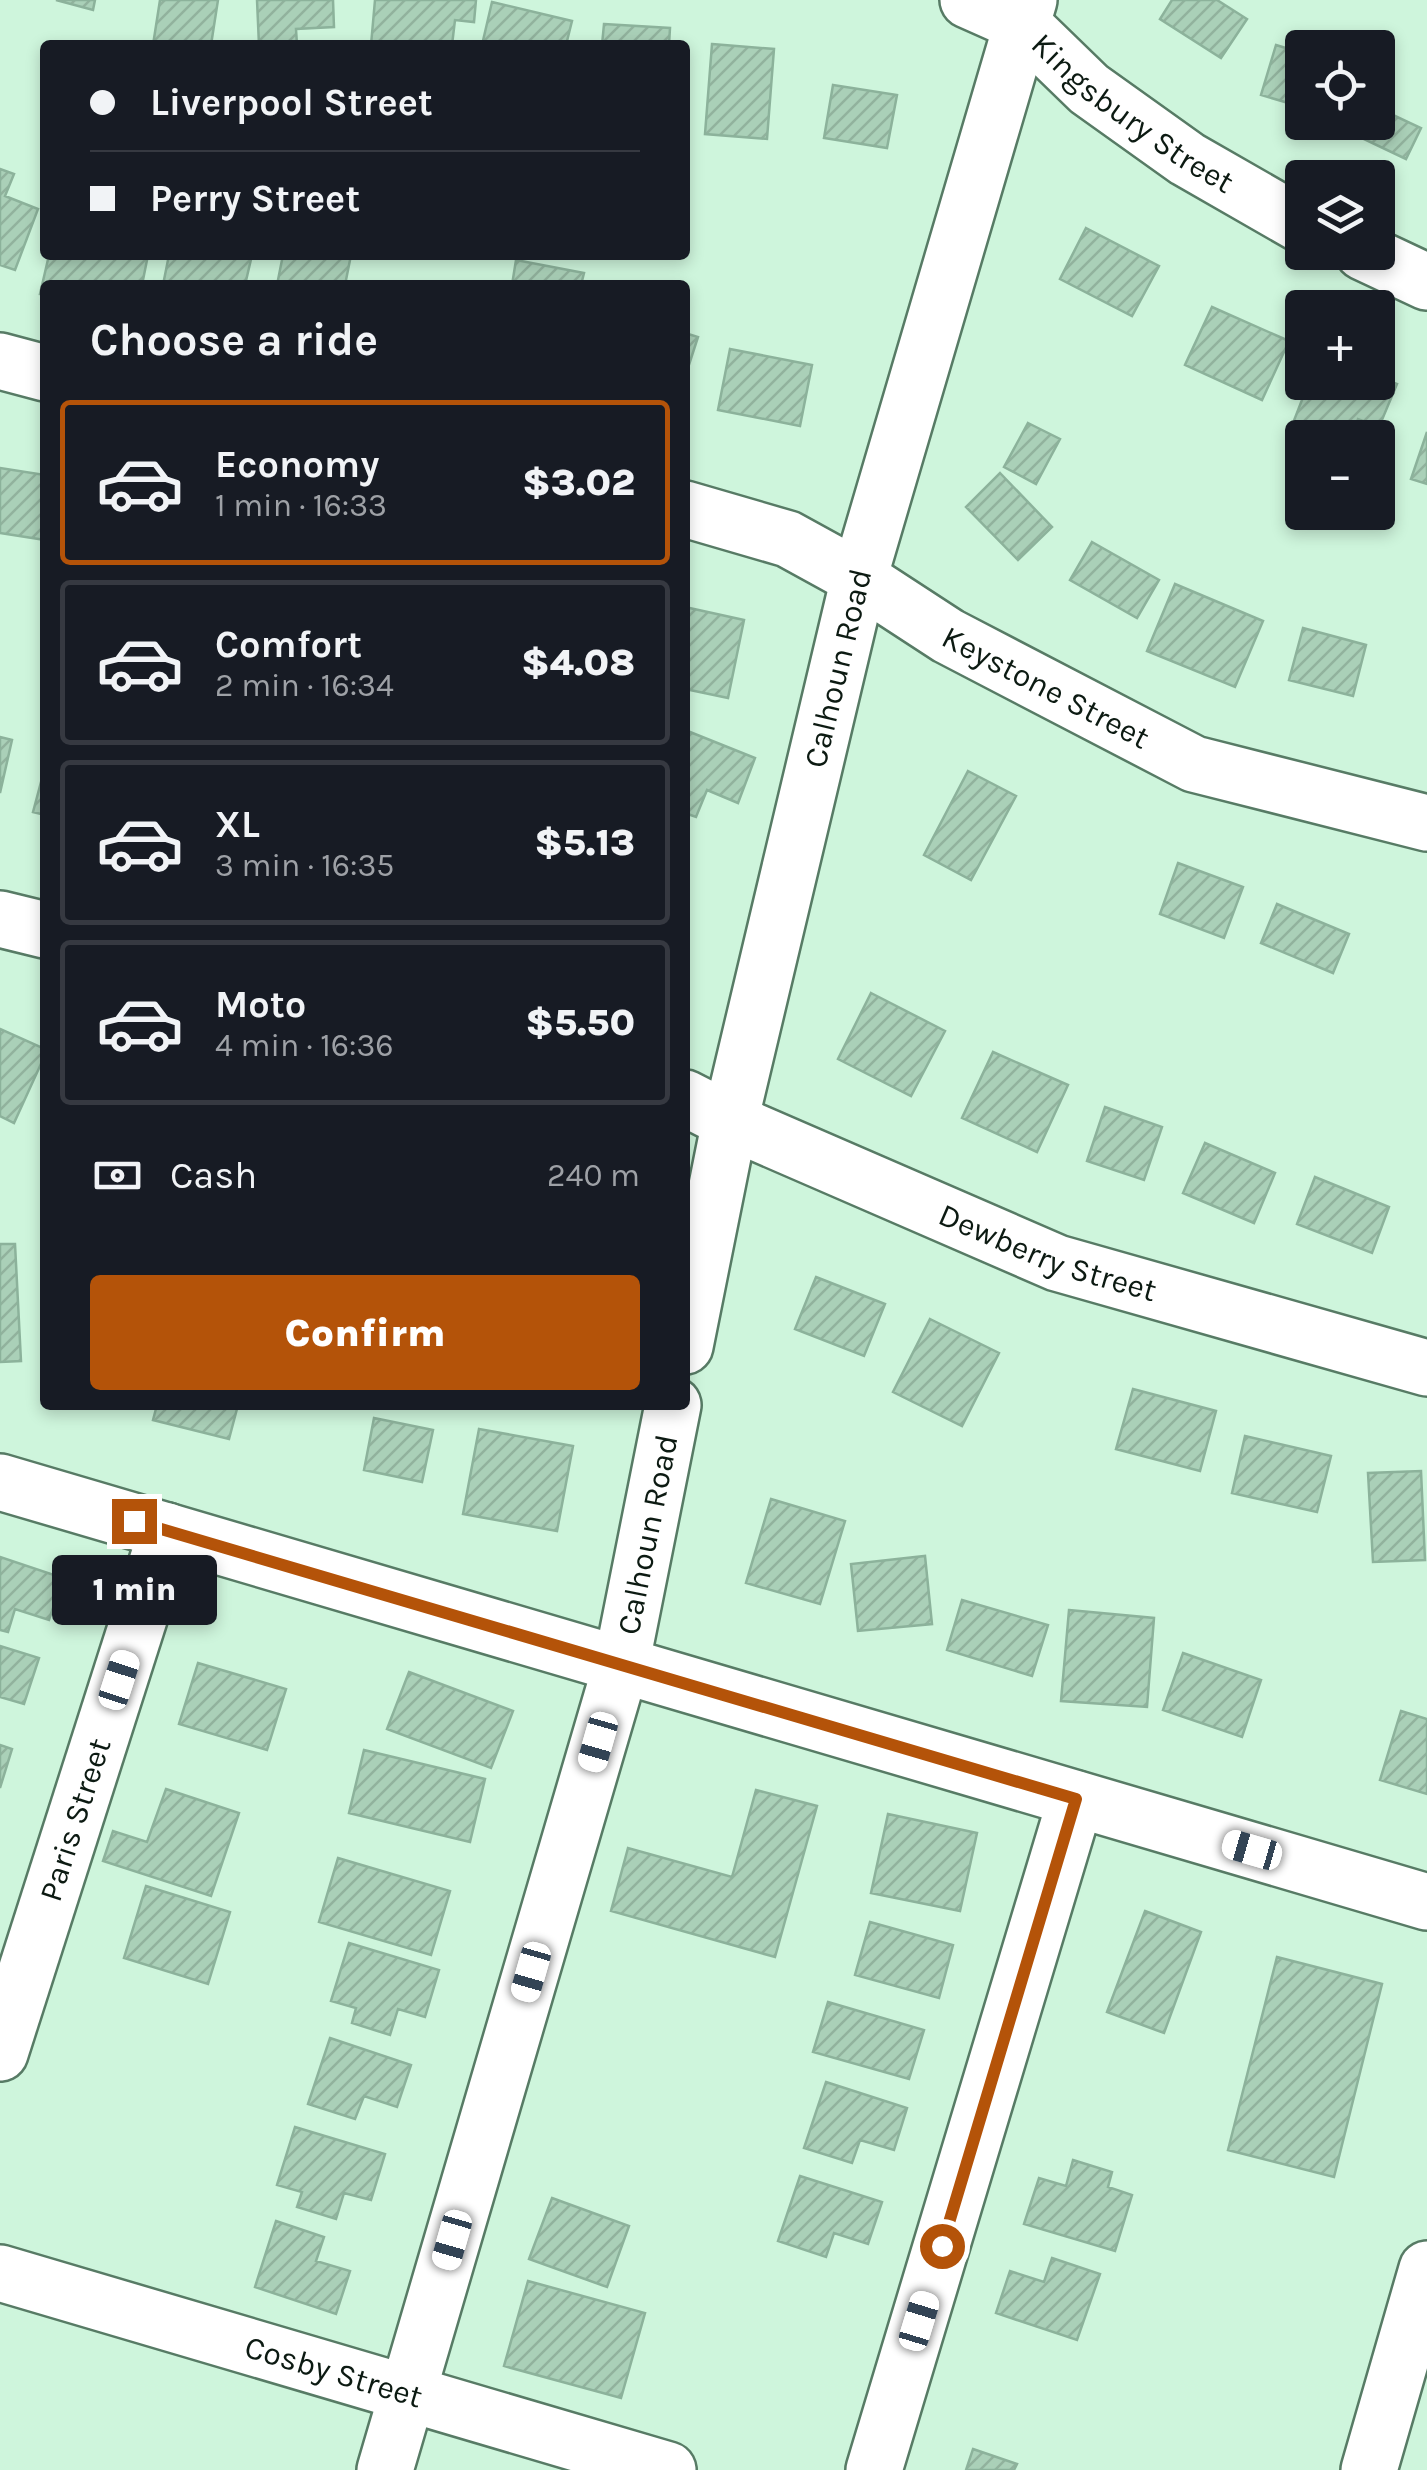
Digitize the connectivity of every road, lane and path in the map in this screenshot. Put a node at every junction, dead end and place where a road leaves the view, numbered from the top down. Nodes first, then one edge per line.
1 (968, 0) edge
2 (1025, 12) edge
3 (1285, 215) edge
4 (1395, 267) edge
5 (1427, 282) edge
6 (0, 362) edge
7 (40, 372) edge
8 (690, 510) edge
9 (859, 578) junction
10 (1427, 824) edge
11 (0, 918) edge
12 (40, 929) edge
13 (708, 1109) edge
14 (690, 1294) edge
15 (1427, 1368) edge
16 (672, 1410) edge
17 (0, 1482) edge
18 (167, 1531) junction
19 (620, 1666) junction
20 (1076, 1799) junction
21 (1427, 1902) edge
22 (0, 2053) edge
23 (1427, 2268) edge
24 (0, 2273) edge
25 (408, 2393) junction
26 (385, 2470) edge
27 (668, 2470) edge
28 (874, 2470) edge
29 (1368, 2470) edge

1 - 2 street, Kingsbury Street
2 - 3 street, Kingsbury Street
2 - 9 street, Calhoun Road
4 - 5 street
6 - 7 street
8 - 9 street, Keystone Street
9 - 10 street, Keystone Street
9 - 13 street, Calhoun Road
11 - 12 street
13 - 14 street, Calhoun Road
13 - 15 street, Dewberry Street
16 - 19 street, Calhoun Road
17 - 18 street
18 - 19 street
18 - 22 street, Paris Street
19 - 20 street
19 - 25 street, Calhoun Road
20 - 21 street
20 - 28 street
23 - 29 street
24 - 25 street, Cosby Street
25 - 26 street, Calhoun Road
25 - 27 street, Cosby Street

